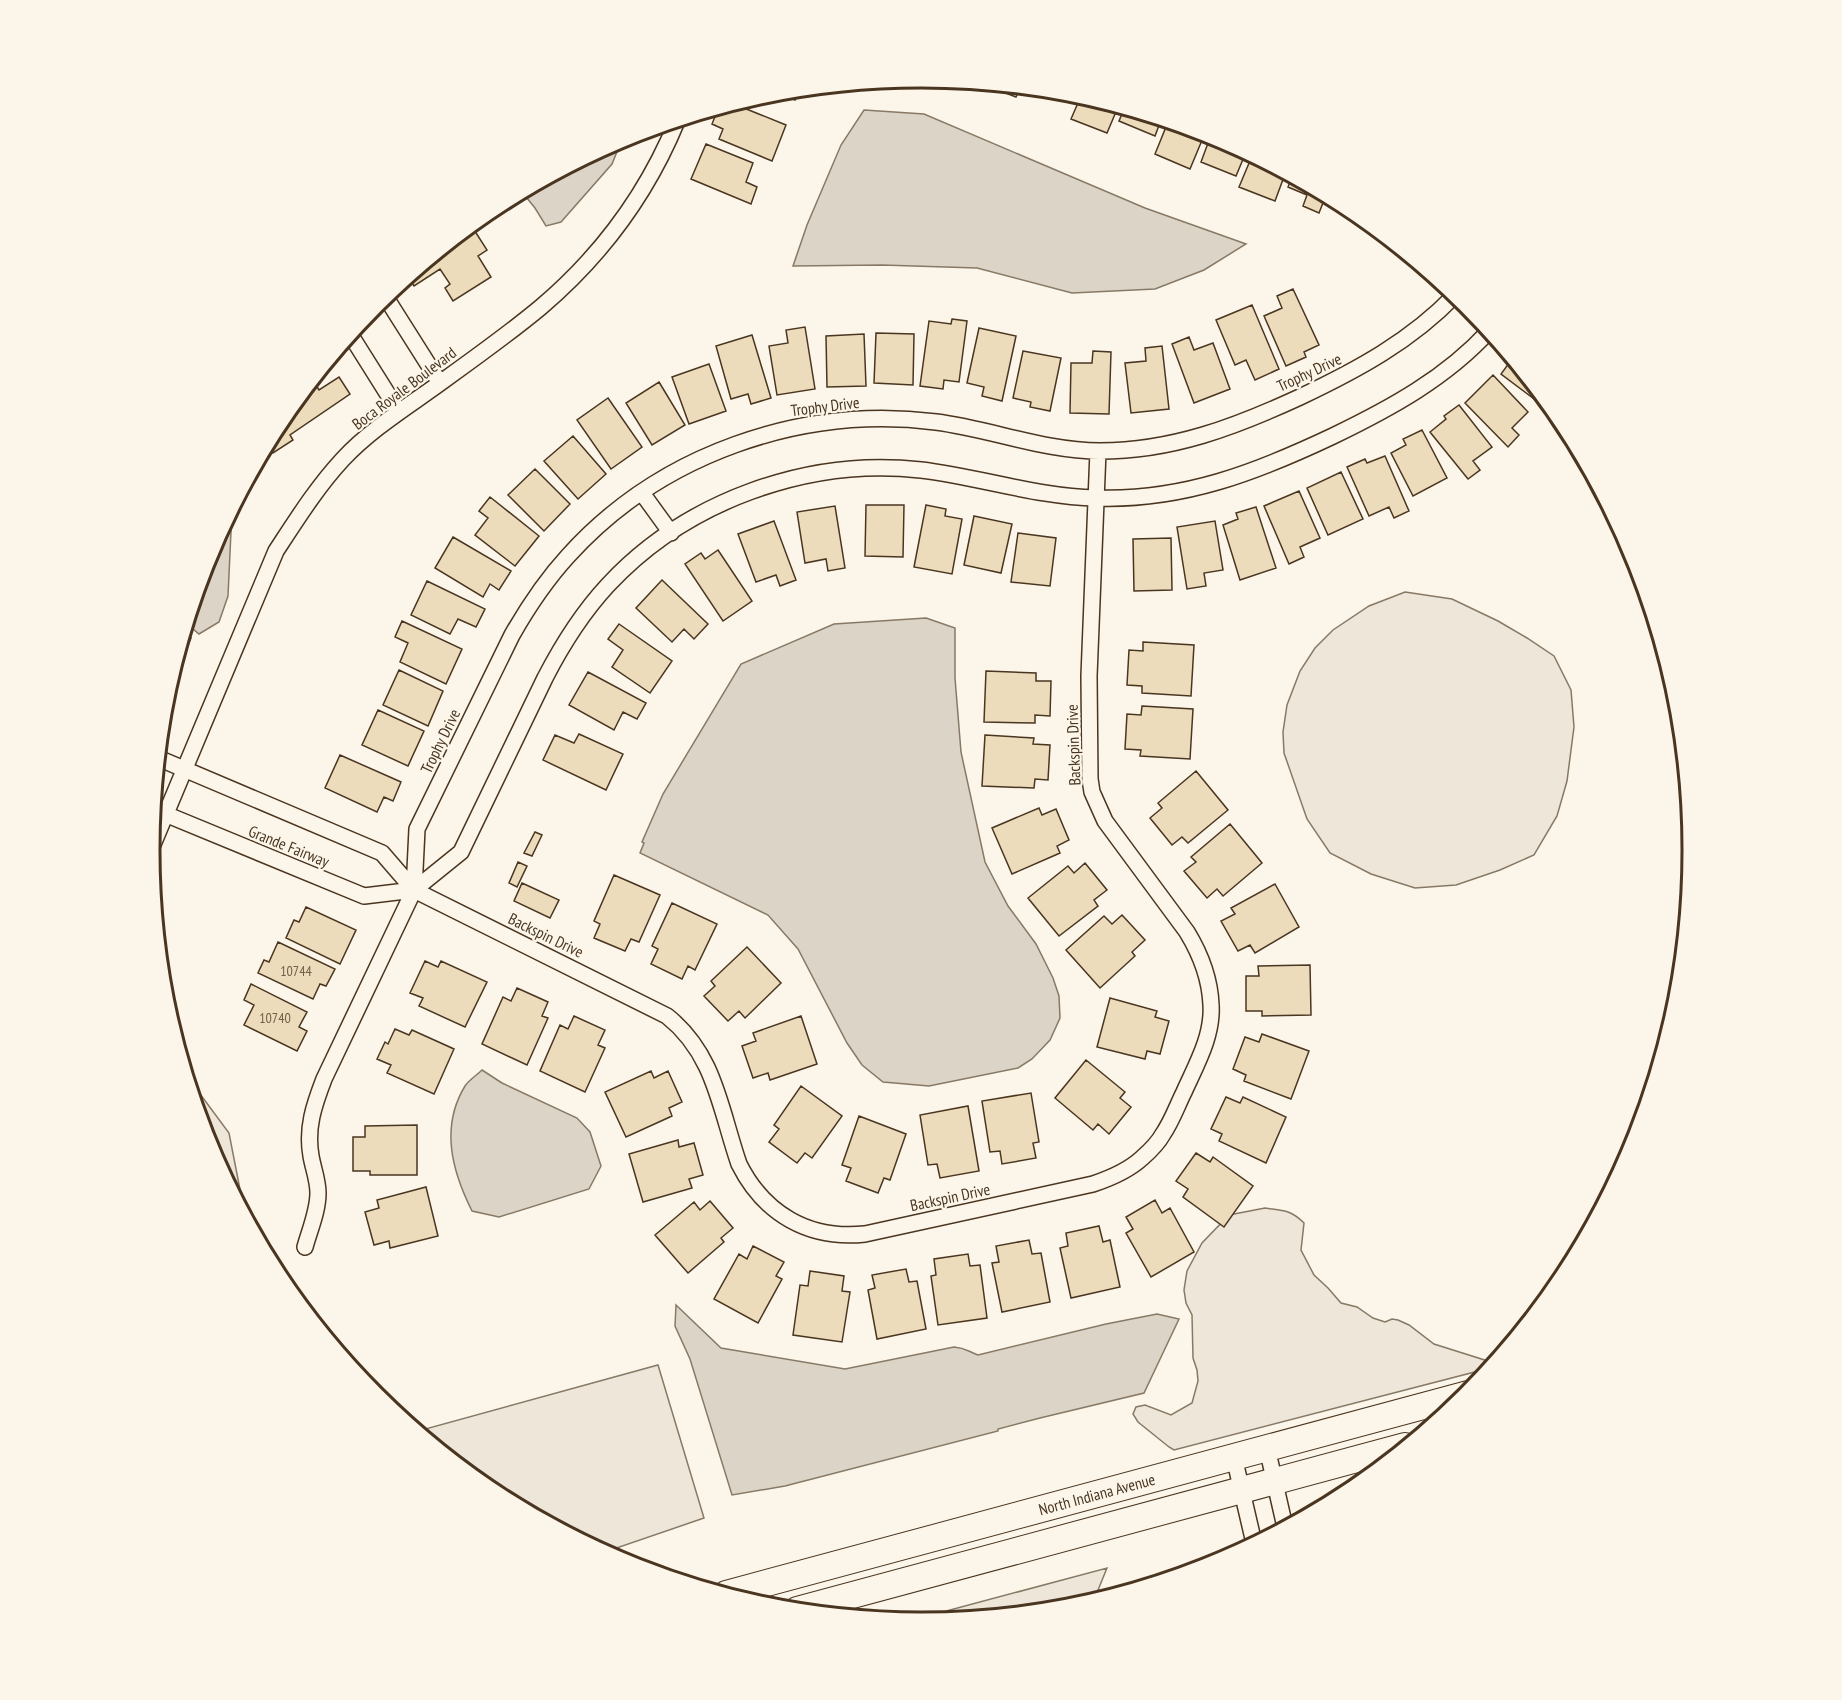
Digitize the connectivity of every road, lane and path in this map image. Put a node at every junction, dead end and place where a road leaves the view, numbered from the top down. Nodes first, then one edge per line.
1 (672, 131) edge
2 (1448, 301) edge
3 (391, 304) edge
4 (1483, 336) edge
5 (355, 341) edge
6 (440, 383) junction
7 (399, 412) junction
8 (1098, 451) junction
9 (642, 492) junction
10 (1095, 498) junction
11 (671, 533) junction
12 (165, 761) edge
13 (185, 769) junction
14 (161, 811) edge
15 (160, 812) edge
16 (414, 891) junction
17 (305, 1247) dead end
18 (1446, 1401) edge
19 (1268, 1448) junction
20 (1390, 1450) edge
21 (1234, 1457) junction
22 (1275, 1481) junction
23 (1242, 1490) junction
24 (1283, 1519) edge
25 (1252, 1536) edge
26 (741, 1590) edge
27 (817, 1604) edge

1 - 6 street, Boca Royale Boulevard
2 - 8 street, Trophy Drive
3 - 6 street
4 - 10 street, Trophy Drive
5 - 7 street
6 - 7 street, Boca Royale Boulevard
7 - 13 street, Boca Royale Boulevard
8 - 9 street, Trophy Drive
8 - 10 street, Backspin Drive
9 - 11 street
9 - 16 street, Trophy Drive
10 - 11 street, Trophy Drive
10 - 16 street, Backspin Drive
11 - 16 street, Trophy Drive
12 - 13 street
13 - 14 street, Boca Royale Boulevard
13 - 16 street, Backspin Drive
15 - 16 street, Grande Fairway
16 - 17 street, Trophy Drive
18 - 19 main road, North Indiana Avenue
19 - 21 main road, North Indiana Avenue
19 - 22 street
20 - 22 main road, North Indiana Avenue
21 - 23 street
21 - 26 main road, North Indiana Avenue
22 - 23 main road, North Indiana Avenue
22 - 24 street
23 - 25 street
23 - 27 main road, North Indiana Avenue

